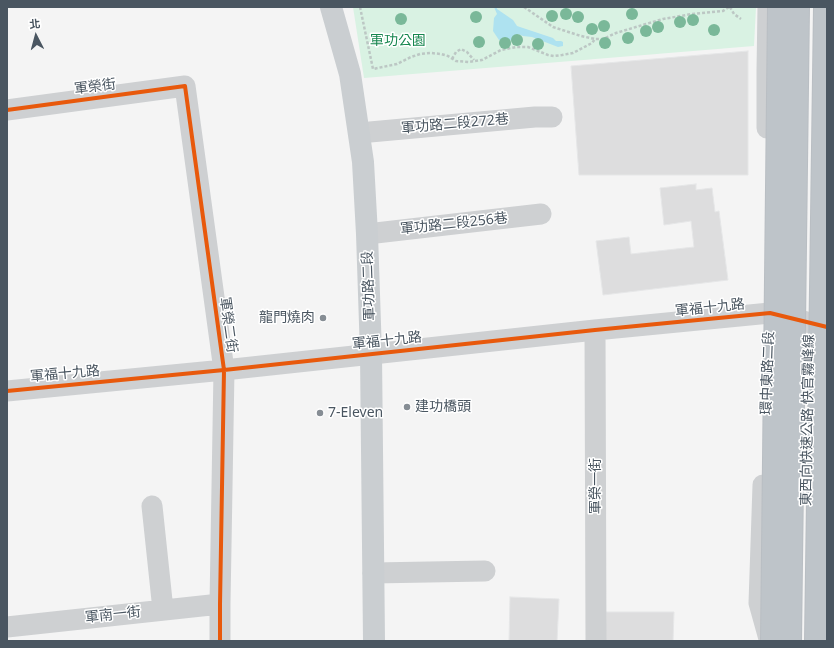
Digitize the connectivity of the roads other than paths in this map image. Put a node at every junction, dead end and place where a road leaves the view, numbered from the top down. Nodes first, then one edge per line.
1 (331, 7) edge
2 (768, 7) edge
3 (779, 7) edge
4 (788, 7) edge
5 (798, 7) edge
6 (825, 7) edge
7 (185, 86) joint
8 (7, 110) edge
9 (552, 117) dead end
10 (359, 133) junction
11 (541, 214) dead end
12 (367, 234) junction
13 (778, 314) junction
14 (827, 327) edge
15 (595, 330) junction
16 (371, 354) junction
17 (224, 370) junction
18 (7, 391) edge
19 (152, 506) dead end
20 (485, 571) dead end
21 (373, 573) junction
22 (220, 604) junction
23 (163, 610) junction
24 (7, 626) edge
25 (220, 641) edge
26 (374, 641) edge
27 (596, 641) edge
28 (771, 641) edge
29 (782, 641) edge
30 (790, 641) edge
31 (816, 641) edge

1 - 10 main road, 軍功路二段
2 - 13 street, 環中東路二段
3 - 28 highway, bridge
4 - 13 street, 環中東路二段
5 - 30 highway, 東西向快速公路 快官霧峰線, bridge
6 - 31 highway, 東西向快速公路 快官霧峰線, bridge
7 - 8 street, 軍榮街
7 - 17 street, 軍榮二街
9 - 10 street, 軍功路二段272巷
10 - 12 main road, 軍功路二段
11 - 12 street, 軍功路二段256巷
12 - 16 main road, 軍功路二段
13 - 14 street
13 - 15 street, 軍福十九路
13 - 28 street, 環中東路二段
13 - 29 street, 環中東路二段
15 - 16 street, 軍福十九路
15 - 27 street, 軍榮一街
16 - 17 street, 軍福十九路
16 - 21 main road, 軍功路二段
17 - 18 street, 軍福十九路
17 - 22 street, 軍榮二街
19 - 23 street
20 - 21 street
21 - 26 main road, 軍功路二段
22 - 23 street, 軍南一街
22 - 25 street, 軍榮二街
23 - 24 street, 軍南一街

